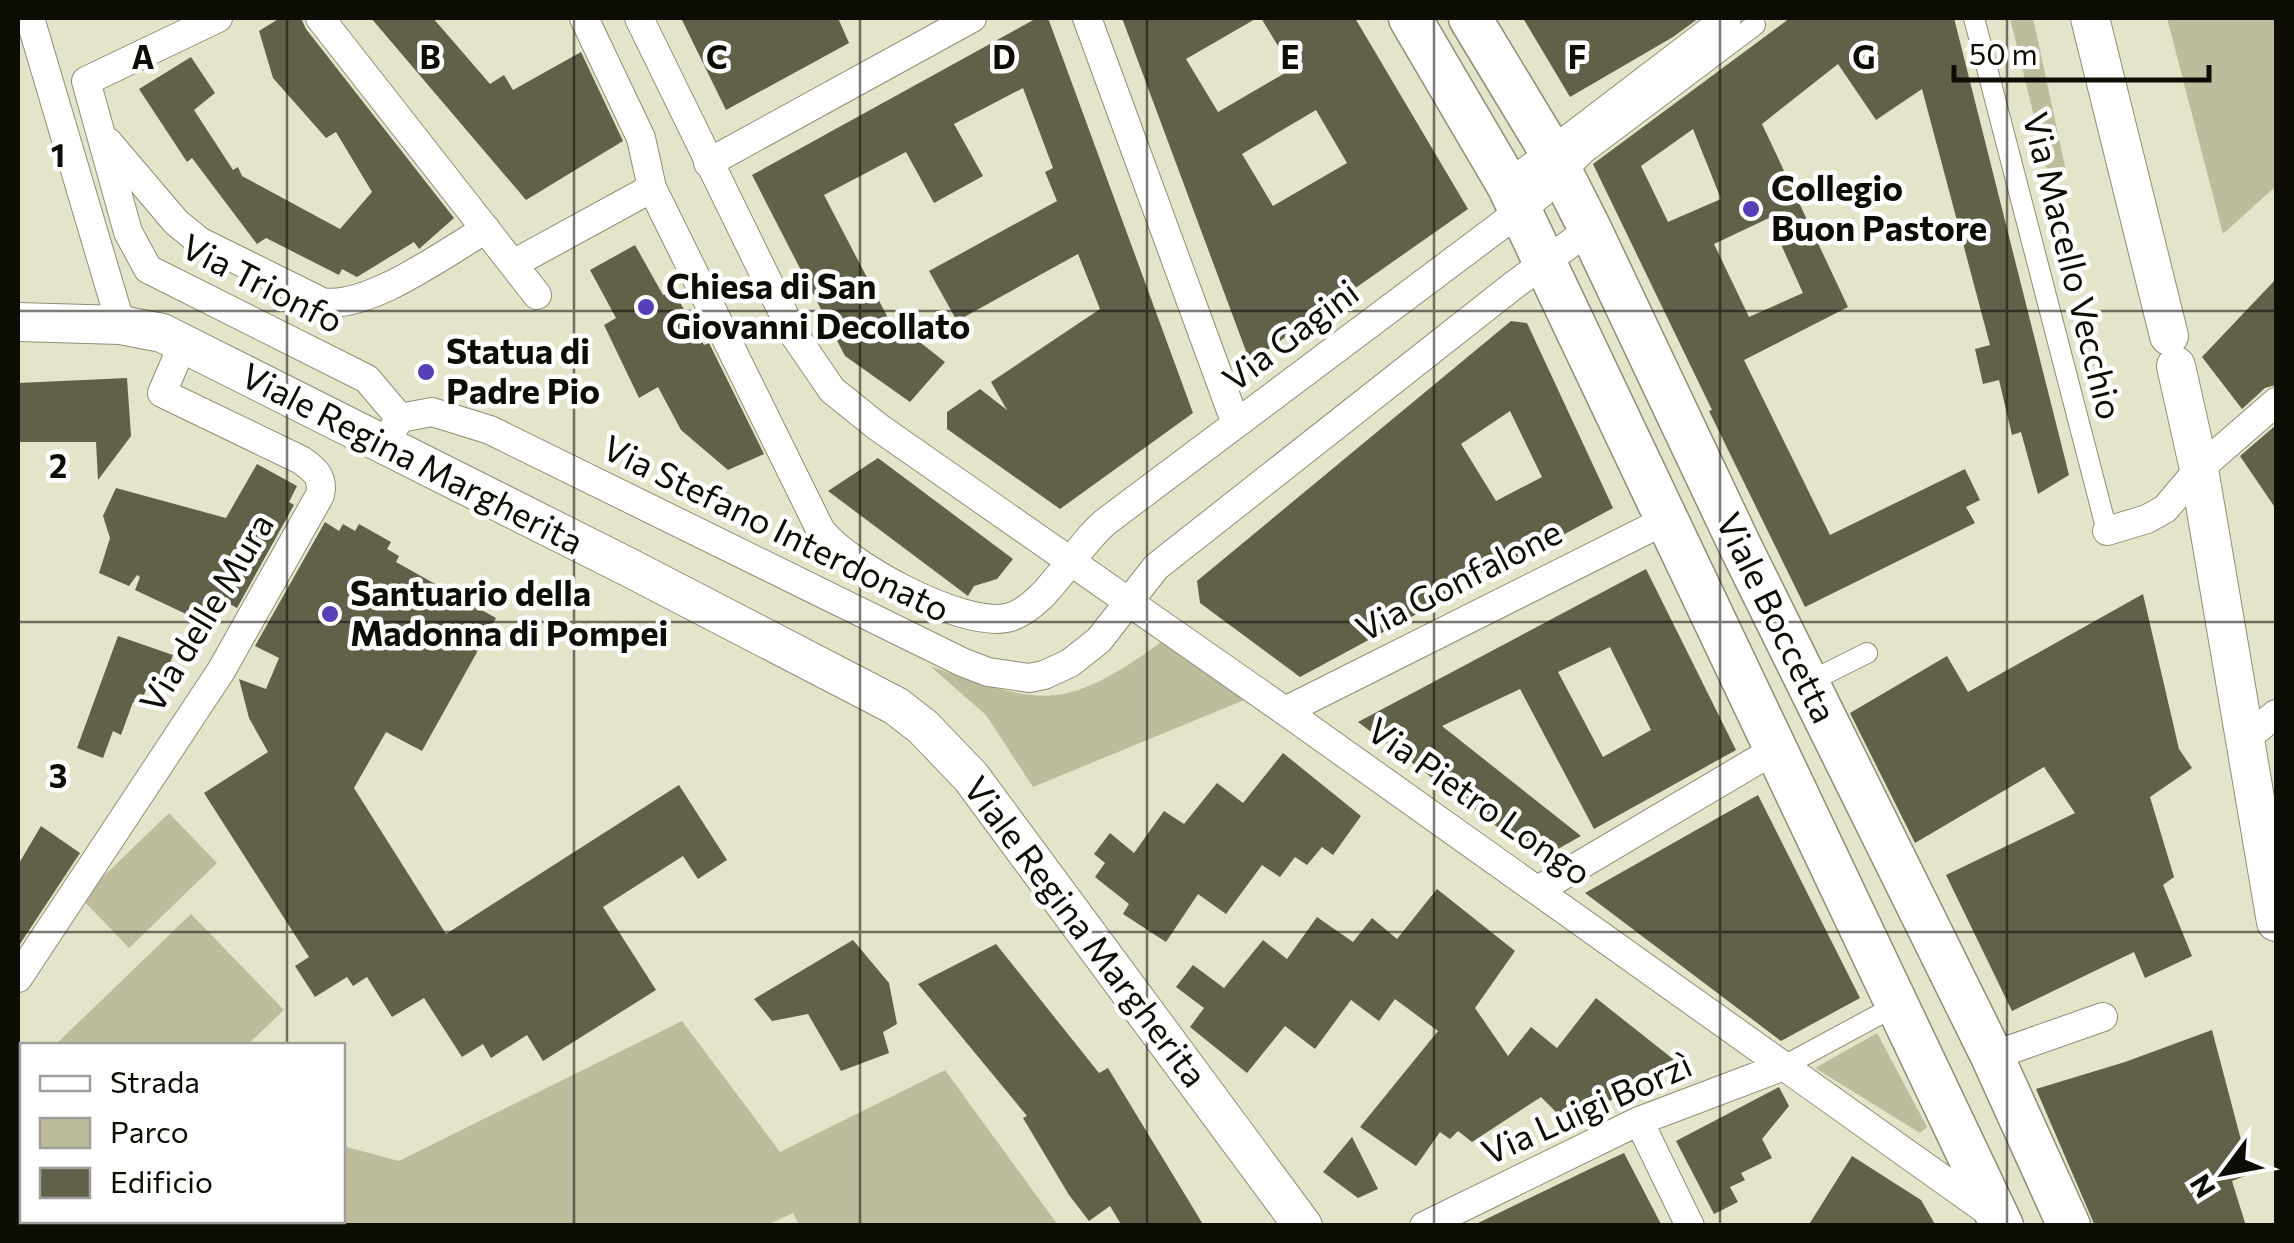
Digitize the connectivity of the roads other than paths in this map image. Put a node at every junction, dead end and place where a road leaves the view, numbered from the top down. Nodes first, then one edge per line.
1 (30, 18) edge
2 (218, 18) edge
3 (320, 18) edge
4 (584, 18) edge
5 (639, 18) edge
6 (972, 18) edge
7 (1086, 18) edge
8 (1410, 18) edge
9 (1470, 18) edge
10 (1727, 18) edge
11 (1974, 18) edge
12 (2090, 18) edge
13 (1754, 25) dead end
14 (1695, 28) edge
15 (103, 137) junction
16 (708, 163) junction
17 (1557, 164) junction
18 (652, 188) junction
19 (1514, 198) junction
20 (1590, 228) junction
21 (486, 229) junction
22 (1544, 262) junction
23 (513, 264) junction
24 (537, 295) dead end
25 (18, 322) edge
26 (122, 325) junction
27 (183, 344) junction
28 (2276, 402) edge
29 (1236, 424) junction
30 (392, 431) junction
31 (2198, 469) junction
32 (1668, 518) junction
33 (2107, 531) joint
34 (1069, 560) junction
35 (1129, 602) junction
36 (1867, 653) dead end
37 (1807, 683) junction
38 (1285, 711) junction
39 (2276, 714) edge
40 (2245, 739) junction
41 (1776, 749) junction
42 (1538, 890) junction
43 (2276, 922) edge
44 (18, 978) edge
45 (1897, 1006) junction
46 (2103, 1017) dead end
47 (1992, 1056) junction
48 (1784, 1066) junction
49 (1639, 1121) junction
50 (1995, 1223) edge
51 (1302, 1226) edge
52 (1424, 1226) edge
53 (1690, 1226) edge
54 (2070, 1226) edge

1 - 26 street
2 - 15 street, Via Trionfo
3 - 21 street
4 - 18 street, Via Gagini
5 - 16 street, Via Pietro Longo
6 - 16 street
7 - 29 street
8 - 19 main road, Viale Boccetta
9 - 17 main road, Viale Boccetta
10 - 14 street, Via Gagini
11 - 33 street, Via Macello Vecchio
12 - 31 main road
13 - 17 street
14 - 17 street, Via Gagini
15 - 21 street
15 - 30 street, Via Trionfo
16 - 34 street, Via Pietro Longo
17 - 19 street, Via Gagini
17 - 20 main road, Viale Boccetta
18 - 23 street
18 - 34 street, Via Gagini
19 - 22 main road, Viale Boccetta
19 - 29 street, Via Gagini
20 - 22 street
20 - 37 main road, Viale Boccetta
21 - 23 street
22 - 32 main road, Viale Boccetta
22 - 35 street
23 - 24 street
25 - 26 main road, Viale Regina Margherita
26 - 27 main road, Viale Regina Margherita
27 - 30 main road, Viale Regina Margherita
27 - 44 street, Via delle Mura
28 - 31 street
29 - 34 street, Via Gagini
30 - 35 street, Via Stefano Interdonato
30 - 51 main road, Viale Regina Margherita
31 - 33 street
31 - 40 main road
32 - 38 street, Via Gonfalone
32 - 41 main road, Viale Boccetta
34 - 35 street, Via Pietro Longo
35 - 38 street, Via Pietro Longo
36 - 37 street
37 - 47 main road, Viale Boccetta
38 - 42 street, Via Pietro Longo
39 - 40 street
40 - 43 main road
41 - 42 street
41 - 45 main road, Viale Boccetta
42 - 48 street, Via Pietro Longo
45 - 48 street
45 - 50 main road, Viale Boccetta
46 - 47 street
47 - 54 main road, Viale Boccetta
48 - 49 street, Via Luigi Borzì
48 - 50 street, Via Pietro Longo
49 - 52 street, Via Luigi Borzì
49 - 53 street

